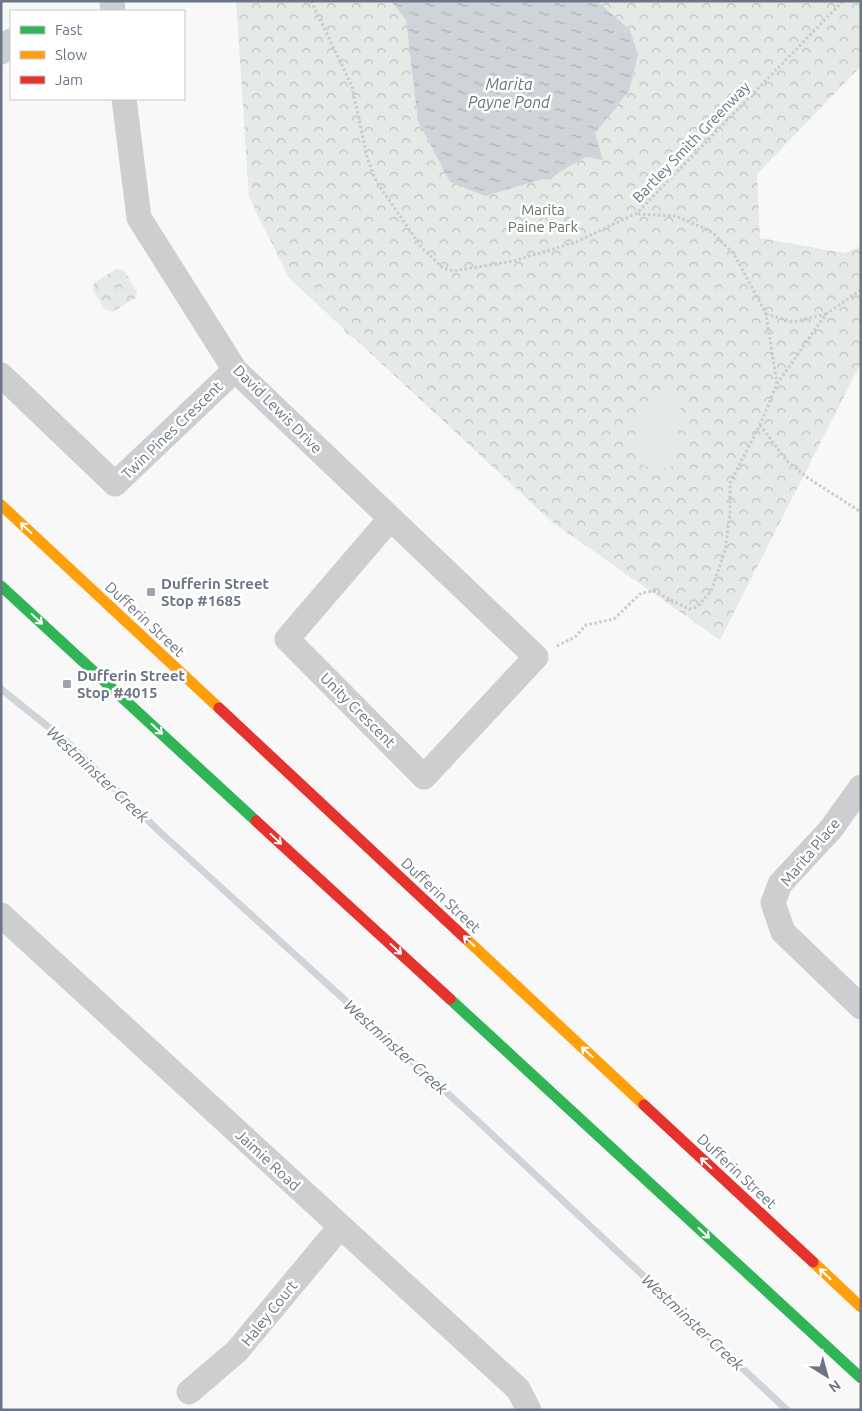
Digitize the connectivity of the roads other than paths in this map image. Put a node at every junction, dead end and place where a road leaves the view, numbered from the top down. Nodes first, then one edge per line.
1 (10, 42) edge
2 (1, 52) edge
3 (124, 100) edge
4 (235, 370) junction
5 (1, 375) edge
6 (1, 505) edge
7 (390, 518) junction
8 (1, 586) edge
9 (536, 657) joint
10 (861, 787) edge
11 (1, 915) edge
12 (861, 1007) edge
13 (340, 1227) junction
14 (861, 1307) edge
15 (861, 1378) edge
16 (189, 1392) dead end
17 (529, 1410) edge

1 - 2 street
3 - 4 street, David Lewis Drive
4 - 5 street, Twin Pines Crescent
4 - 7 street, David Lewis Drive
14 -> 6 main road, Dufferin Street
7 - 9 street, David Lewis Drive
7 - 9 street, Unity Crescent
8 -> 15 main road
10 - 12 street, Marita Place
11 - 13 street, Jaimie Road
13 - 16 street, Haley Court
13 - 17 street, Jaimie Road

